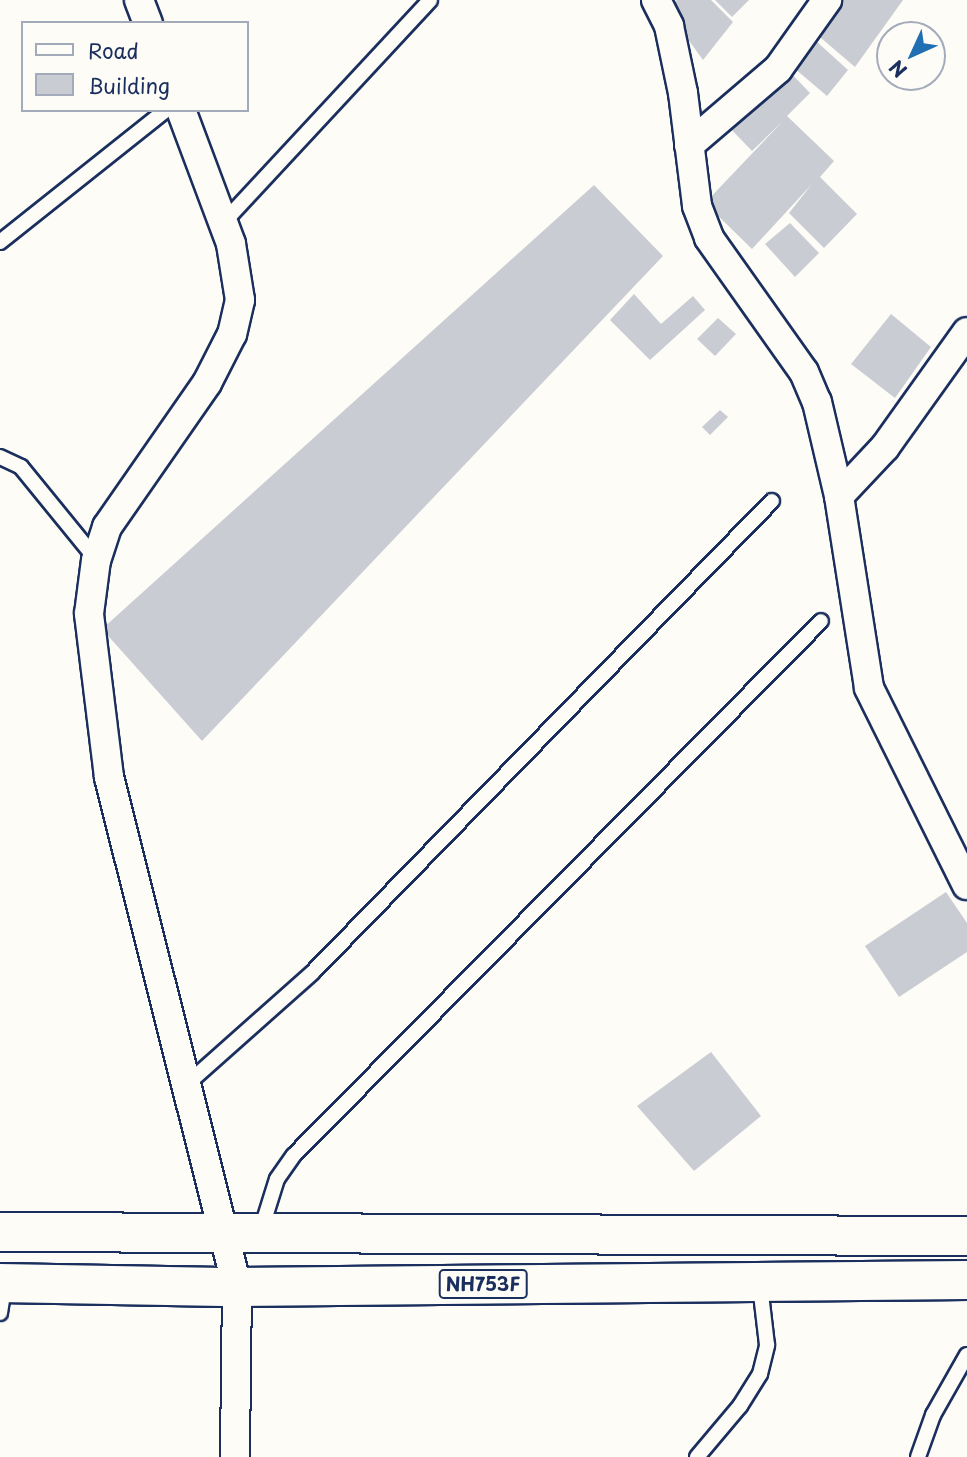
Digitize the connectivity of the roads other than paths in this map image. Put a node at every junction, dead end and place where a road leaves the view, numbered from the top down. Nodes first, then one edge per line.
1 (139, 0) edge
2 (430, 0) edge
3 (656, 0) edge
4 (827, 0) edge
5 (147, 21) edge
6 (163, 112) edge
7 (182, 112) edge
8 (689, 145) junction
9 (223, 223) junction
10 (0, 242) edge
11 (967, 332) edge
12 (0, 457) edge
13 (839, 496) junction
14 (772, 501) dead end
15 (96, 560) junction
16 (821, 621) dead end
17 (965, 872) edge
18 (187, 1084) junction
19 (223, 1229) junction
20 (261, 1230) junction
21 (0, 1232) edge
22 (967, 1236) edge
23 (967, 1280) edge
24 (760, 1282) junction
25 (237, 1287) junction
26 (2, 1293) edge
27 (967, 1355) edge
28 (235, 1457) edge
29 (698, 1457) edge
30 (918, 1457) edge

1 - 5 street
2 - 9 lane
3 - 8 street
4 - 8 street
6 - 10 lane
7 - 9 street
8 - 13 street
9 - 15 street
11 - 13 street
12 - 15 lane
13 - 17 street
14 - 18 lane
15 - 18 street
16 - 20 lane
18 - 19 street
19 - 20 highway
19 - 21 highway
19 - 25 street
20 - 22 highway
23 - 24 highway, NH753F
24 - 25 highway, NH753F
24 - 29 lane
25 - 26 highway, NH753F
25 - 28 street
27 - 30 lane

